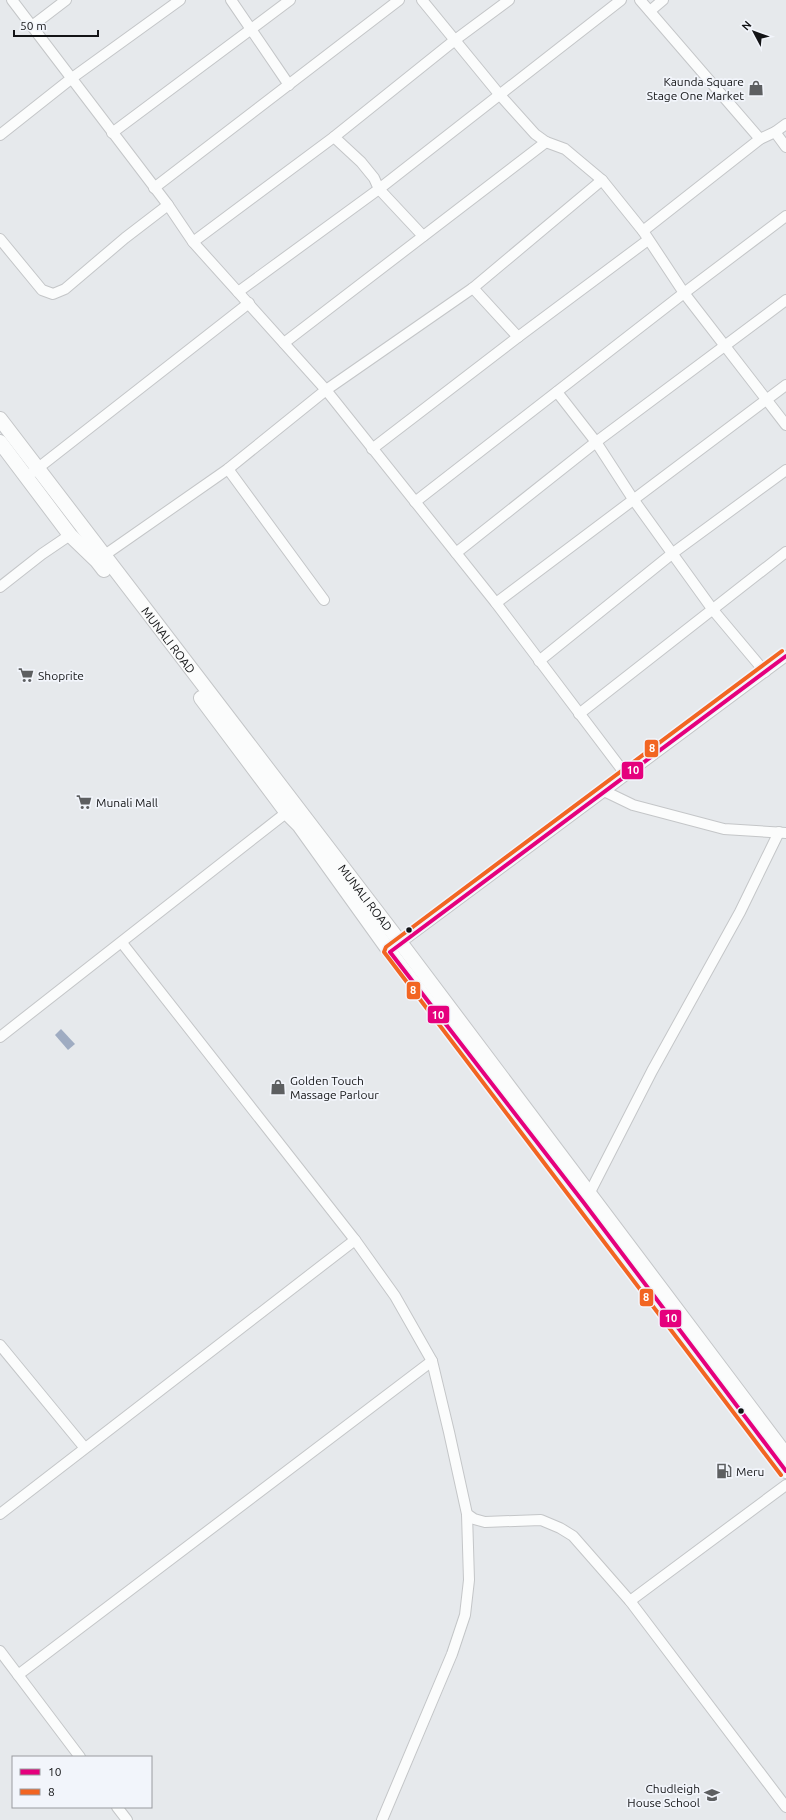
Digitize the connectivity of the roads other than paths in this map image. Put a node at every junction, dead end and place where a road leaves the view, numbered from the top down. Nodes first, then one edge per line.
1 (12, 0) edge
2 (66, 0) edge
3 (180, 0) edge
4 (231, 0) edge
5 (290, 0) edge
6 (399, 0) edge
7 (422, 0) edge
8 (509, 0) edge
9 (621, 0) edge
10 (640, 0) edge
11 (663, 0) edge
12 (650, 11) junction
13 (32, 26) junction
14 (251, 29) junction
15 (455, 40) junction
16 (72, 78) junction
17 (289, 85) junction
18 (499, 94) junction
19 (786, 124) edge
20 (112, 132) junction
21 (775, 132) junction
22 (0, 135) edge
23 (334, 137) junction
24 (760, 139) junction
25 (546, 142) junction
26 (786, 147) edge
27 (602, 180) junction
28 (154, 188) junction
29 (379, 189) junction
30 (168, 205) junction
31 (786, 216) edge
32 (643, 231) junction
33 (423, 236) junction
34 (0, 239) edge
35 (648, 240) junction
36 (193, 242) junction
37 (473, 288) junction
38 (238, 292) junction
39 (684, 293) junction
40 (786, 300) edge
41 (250, 303) junction
42 (518, 337) junction
43 (284, 343) junction
44 (724, 347) junction
45 (786, 385) edge
46 (326, 390) junction
47 (557, 392) junction
48 (766, 400) junction
49 (0, 419) edge
50 (786, 425) edge
51 (0, 442) edge
52 (596, 442) junction
53 (372, 450) junction
54 (228, 469) junction
55 (786, 470) edge
56 (32, 472) junction
57 (633, 499) junction
58 (415, 502) junction
59 (70, 535) junction
60 (786, 552) edge
61 (456, 553) junction
62 (673, 553) junction
63 (101, 558) junction
64 (0, 587) edge
65 (324, 600) dead end
66 (496, 603) junction
67 (713, 610) junction
68 (786, 656) edge
69 (539, 661) junction
70 (764, 672) junction
71 (579, 714) junction
72 (626, 774) junction
73 (604, 791) junction
74 (291, 810) junction
75 (782, 833) edge
76 (122, 943) junction
77 (395, 947) junction
78 (0, 1037) edge
79 (587, 1199) junction
80 (355, 1240) junction
81 (0, 1345) edge
82 (432, 1361) junction
83 (84, 1447) junction
84 (786, 1455) edge
85 (786, 1471) edge
86 (786, 1485) edge
87 (0, 1514) edge
88 (467, 1514) junction
89 (630, 1601) junction
90 (0, 1651) edge
91 (18, 1675) junction
92 (79, 1756) edge
93 (786, 1807) edge
94 (118, 1808) edge
95 (127, 1820) edge
96 (382, 1820) edge

1 - 13 street
2 - 13 street
3 - 16 street
4 - 14 street
5 - 14 street
6 - 17 street
7 - 15 street
8 - 15 street
9 - 18 street
10 - 12 street
11 - 12 street
12 - 24 street
13 - 16 street
14 - 17 street
14 - 20 street
15 - 18 street
15 - 23 street
16 - 20 street
16 - 22 street
17 - 28 street
18 - 25 street
18 - 29 street
19 - 21 street
20 - 28 street
21 - 24 street
21 - 26 street
23 - 29 street
23 - 36 street
24 - 32 street
25 - 27 street
25 - 33 street
27 - 32 street
27 - 37 street
28 - 30 street
29 - 33 street
29 - 38 street
30 - 34 street
30 - 36 street
31 - 39 street
32 - 35 street
33 - 43 street
35 - 39 street
35 - 42 street
36 - 38 street
37 - 42 street
37 - 46 street
38 - 41 street
39 - 44 street
39 - 47 street
40 - 44 street
41 - 43 street
41 - 56 street
42 - 53 street
43 - 46 street
44 - 48 street
44 - 52 street
45 - 48 street
46 - 53 street
46 - 54 street
47 - 52 street
47 - 58 street
48 - 50 street
48 - 57 street
49 - 56 main road, MUNALI ROAD
51 - 56 main road, MUNALI ROAD
52 - 57 street
52 - 61 street
53 - 58 street
54 - 63 street
54 - 65 street
55 - 62 street
56 - 59 main road, MUNALI ROAD
56 - 63 main road, MUNALI ROAD
57 - 62 street
57 - 66 street
58 - 61 street
59 - 63 main road, MUNALI ROAD
59 - 64 street
60 - 67 street
61 - 66 street
62 - 67 street
62 - 69 street
63 - 74 main road, MUNALI ROAD
66 - 69 street
67 - 70 street
67 - 71 street
68 - 70 street
69 - 71 street
70 - 72 street
71 - 72 street
72 - 73 street
73 - 75 street
73 - 77 street
74 - 76 street
74 - 77 main road, MUNALI ROAD
75 - 79 street
76 - 78 street
76 - 80 street
77 - 79 main road, MUNALI ROAD
79 - 84 main road, MUNALI ROAD
79 - 85 main road, MUNALI ROAD
80 - 82 street
80 - 83 street
81 - 83 street
82 - 88 street
82 - 91 street
83 - 87 street
86 - 89 street
88 - 89 street
88 - 96 street
89 - 93 street
90 - 91 street
91 - 92 street
94 - 95 street

